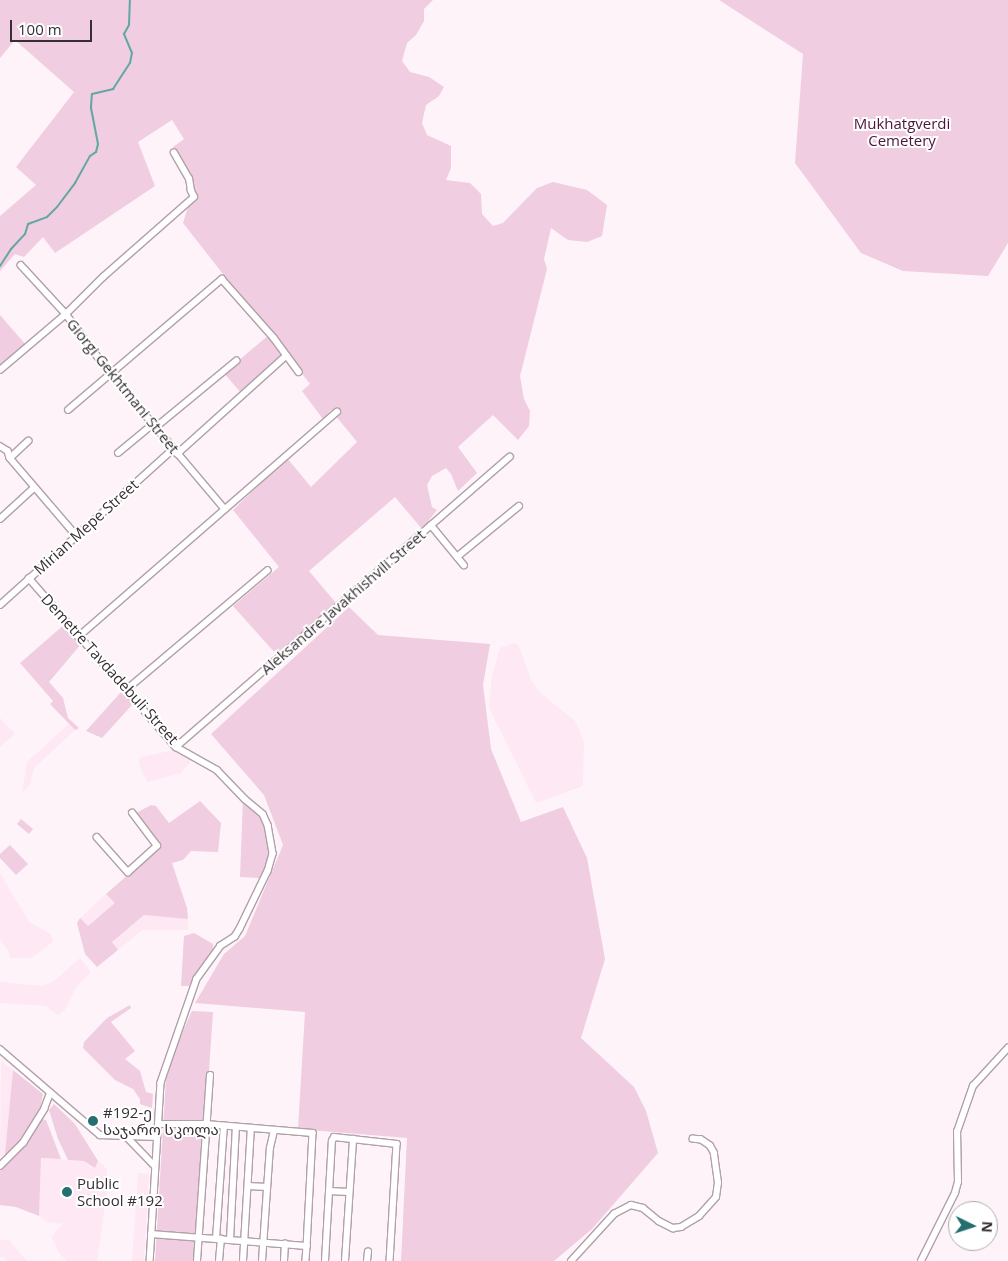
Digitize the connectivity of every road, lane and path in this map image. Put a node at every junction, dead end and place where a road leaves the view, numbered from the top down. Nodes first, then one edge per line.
1 (174, 153) dead end
2 (21, 265) dead end
3 (66, 314) junction
4 (286, 356) junction
5 (236, 361) dead end
6 (0, 370) edge
7 (110, 372) junction
8 (299, 372) dead end
9 (68, 410) dead end
10 (336, 412) dead end
11 (155, 426) junction
12 (28, 441) dead end
13 (0, 446) edge
14 (175, 452) junction
15 (118, 453) dead end
16 (510, 457) dead end
17 (10, 458) junction
18 (34, 488) junction
19 (519, 506) dead end
20 (225, 509) junction
21 (0, 520) edge
22 (431, 525) junction
23 (76, 534) junction
24 (457, 557) junction
25 (464, 565) dead end
26 (267, 571) dead end
27 (29, 578) junction
28 (0, 605) edge
29 (78, 637) junction
30 (126, 690) junction
31 (176, 747) junction
32 (132, 813) dead end
33 (97, 837) dead end
34 (1008, 1048) edge
35 (0, 1049) edge
36 (210, 1075) dead end
37 (50, 1093) junction
38 (158, 1124) junction
39 (206, 1124) junction
40 (224, 1126) junction
41 (236, 1127) junction
42 (251, 1128) junction
43 (274, 1130) junction
44 (126, 1136) junction
45 (157, 1137) junction
46 (353, 1139) junction
47 (693, 1139) dead end
48 (0, 1166) edge
49 (155, 1166) junction
50 (248, 1186) junction
51 (268, 1187) junction
52 (329, 1191) junction
53 (350, 1192) junction
54 (152, 1234) junction
55 (198, 1238) junction
56 (218, 1239) junction
57 (230, 1240) junction
58 (244, 1241) junction
59 (264, 1243) junction
60 (284, 1244) junction
61 (307, 1246) junction
62 (368, 1252) dead end
63 (150, 1261) edge
64 (197, 1261) edge
65 (219, 1261) edge
66 (243, 1261) edge
67 (262, 1261) edge
68 (284, 1261) edge
69 (306, 1261) edge
70 (325, 1261) edge
71 (345, 1261) edge
72 (368, 1261) edge
73 (390, 1261) edge
74 (571, 1261) edge
75 (921, 1261) edge

1 - 3 street
2 - 3 street, Giorgi Gekhtmani Street
3 - 6 street
3 - 7 street, Giorgi Gekhtmani Street
4 - 7 street
4 - 8 street
4 - 14 street, Mirian Mepe Street
5 - 11 street
7 - 9 street
7 - 11 street, Giorgi Gekhtmani Street
10 - 20 street
11 - 14 street, Giorgi Gekhtmani Street
11 - 15 street
12 - 17 street
13 - 17 street
14 - 20 street, Giorgi Gekhtmani Street
14 - 23 street, Mirian Mepe Street
16 - 22 street, Aleksandre Javakhishvili Street
17 - 18 street
18 - 21 street
18 - 23 street
19 - 24 street
20 - 29 street
22 - 24 street
22 - 31 street, Aleksandre Javakhishvili Street
23 - 27 street, Mirian Mepe Street
24 - 25 street
26 - 30 street
27 - 28 street, Mirian Mepe Street
27 - 29 street, Demetre Tavdadebuli Street
29 - 30 street, Demetre Tavdadebuli Street
30 - 31 street, Demetre Tavdadebuli Street
31 - 38 street, Demetre Tavdadebuli Street
32 - 33 street
34 - 75 street
35 - 37 street
36 - 39 street
37 - 44 street
37 - 48 street
38 - 39 street
38 - 45 street, Demetre Tavdadebuli Street
39 - 40 street
39 - 55 street
40 - 41 street
40 - 56 street
41 - 42 street
41 - 57 street
42 - 43 street
42 - 50 street
43 - 51 street
43 - 61 street
44 - 45 street
44 - 49 street
45 - 49 street, Demetre Tavdadebuli Street
46 - 52 street
46 - 53 street
46 - 73 street
47 - 74 street
49 - 54 street, Demetre Tavdadebuli Street
50 - 51 street
50 - 58 street
51 - 59 street
52 - 53 street
52 - 70 street
53 - 71 street
54 - 55 street
54 - 63 street, Demetre Tavdadebuli Street
55 - 56 street
55 - 64 street
56 - 57 street
56 - 65 street
57 - 58 street
58 - 59 street
58 - 66 street
59 - 60 street
59 - 67 street
60 - 61 street
60 - 68 street
61 - 69 street
62 - 72 street

